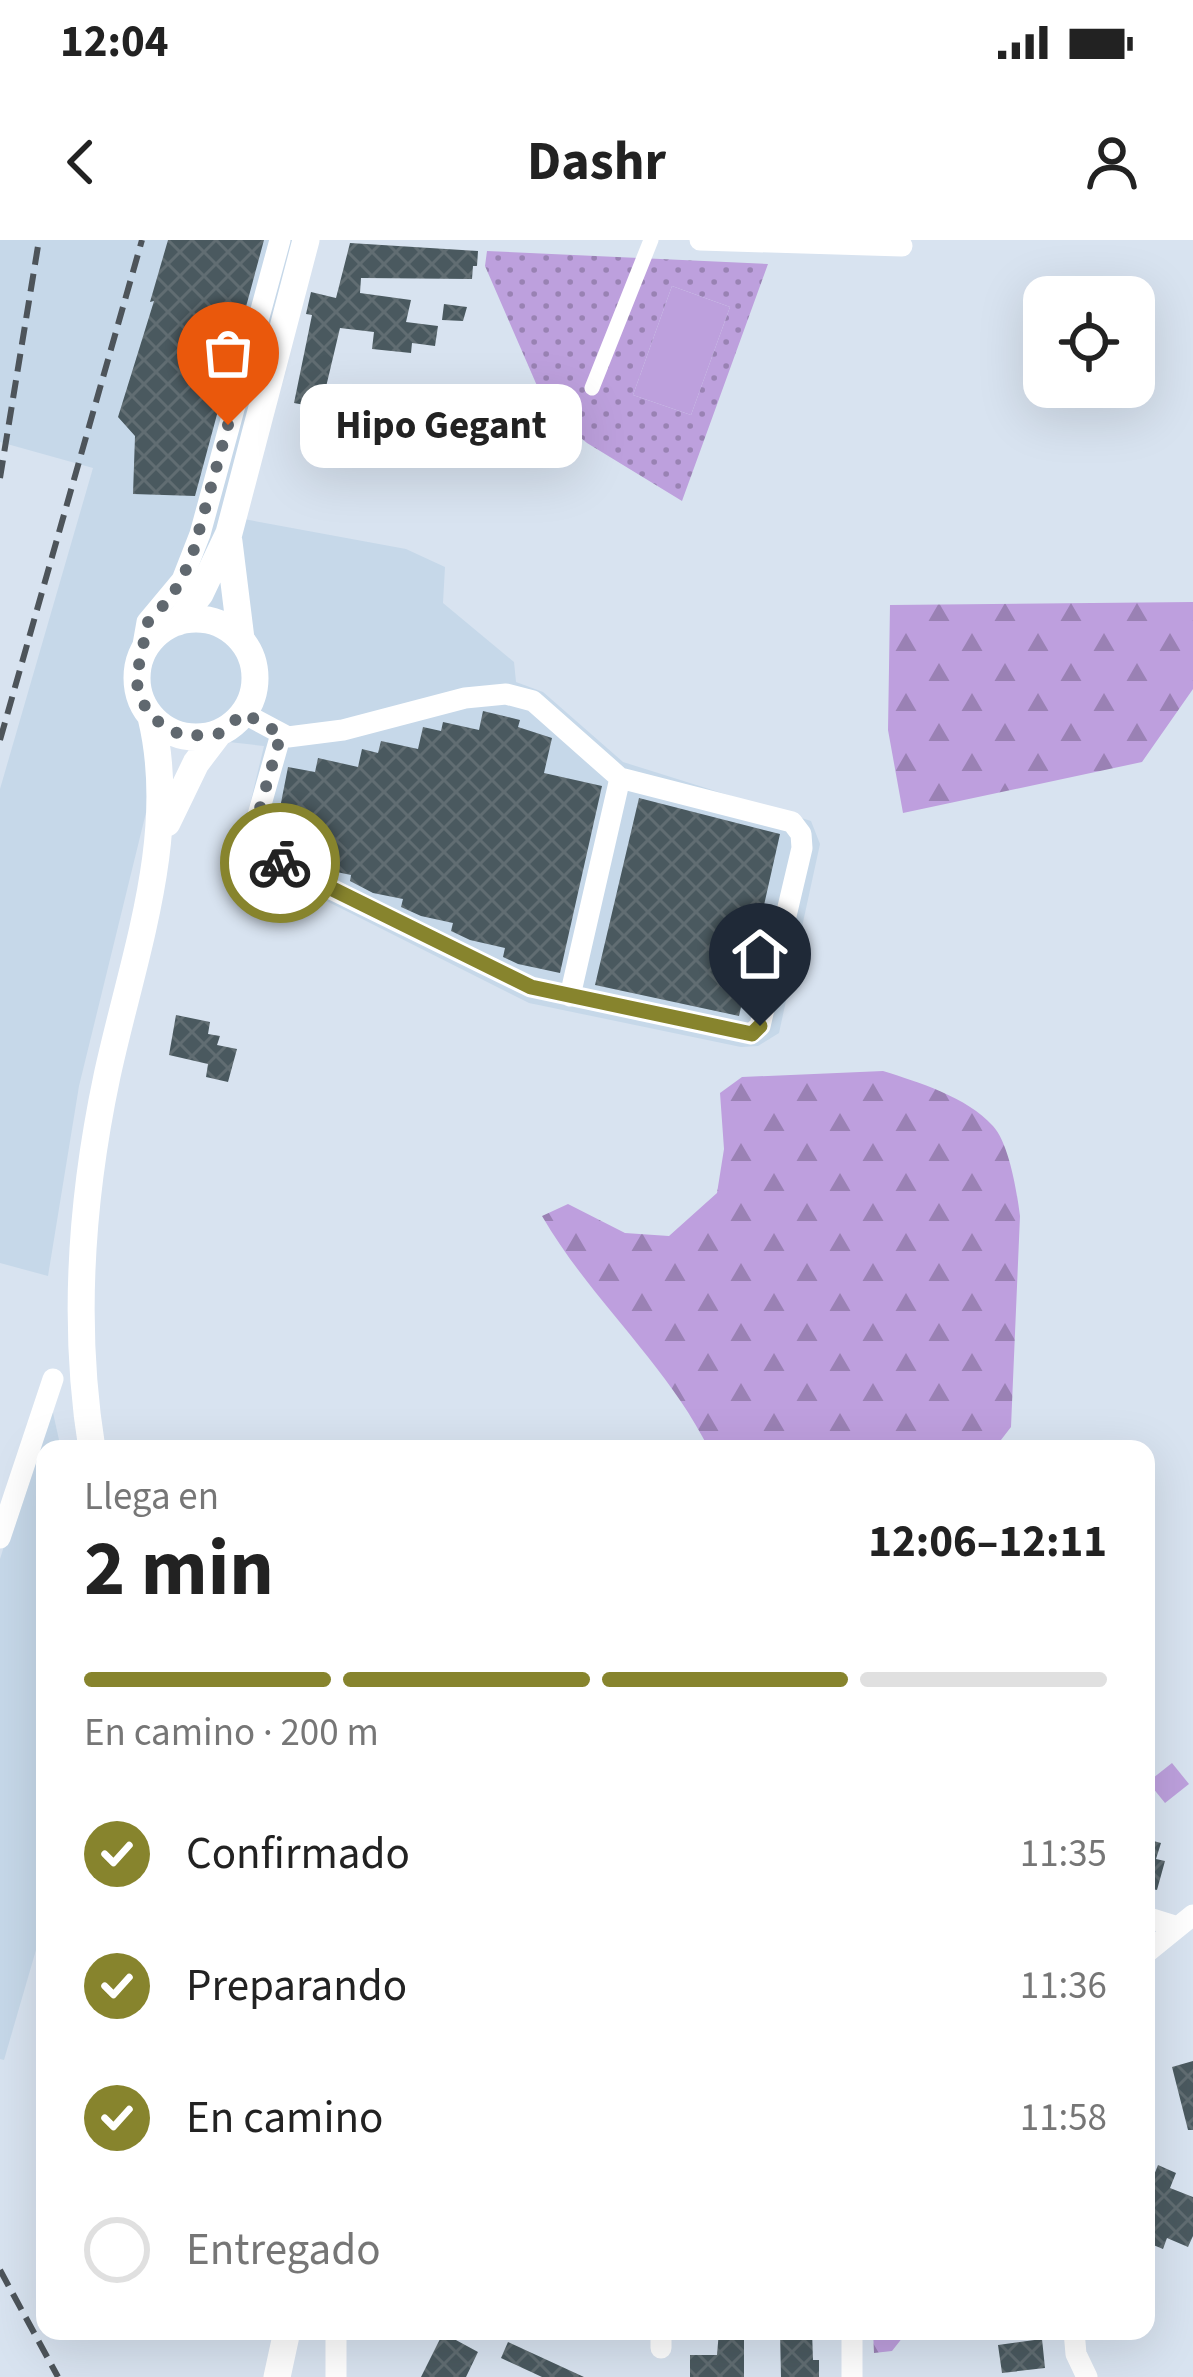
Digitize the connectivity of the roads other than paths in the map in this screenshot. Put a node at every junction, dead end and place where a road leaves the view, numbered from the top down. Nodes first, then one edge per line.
1 (280, 240) edge
2 (306, 240) edge
3 (651, 240) edge
4 (700, 240) edge
5 (777, 241) edge
6 (902, 246) dead end
7 (592, 388) dead end
8 (229, 533) junction
9 (178, 622) junction
10 (241, 639) junction
11 (141, 656) junction
12 (244, 713) junction
13 (151, 717) junction
14 (218, 734) junction
15 (281, 734) junction
16 (620, 778) junction
17 (158, 846) junction
18 (570, 996) junction
19 (53, 1379) dead end
20 (91, 1440) edge
21 (0, 1538) edge
22 (1155, 1918) edge
23 (1186, 1921) edge
24 (1155, 1946) edge
25 (285, 2340) edge
26 (336, 2340) edge
27 (852, 2340) edge
28 (1075, 2340) edge
29 (278, 2377) edge
30 (336, 2377) edge
31 (852, 2377) edge
32 (1087, 2377) edge

1 - 11 street
2 - 8 main road
3 - 7 street
4 - 5 street
5 - 6 street
8 - 9 main road
8 - 10 main road
9 - 10 main road
9 - 11 main road
10 - 12 main road
11 - 13 main road
12 - 14 main road
12 - 15 street
13 - 14 main road
13 - 17 main road
14 - 17 main road
15 - 16 street
15 - 18 street
16 - 18 street
16 - 18 street
17 - 20 main road
19 - 21 street
22 - 23 street
23 - 24 street
25 - 29 main road
26 - 30 street
27 - 31 street
28 - 32 street

